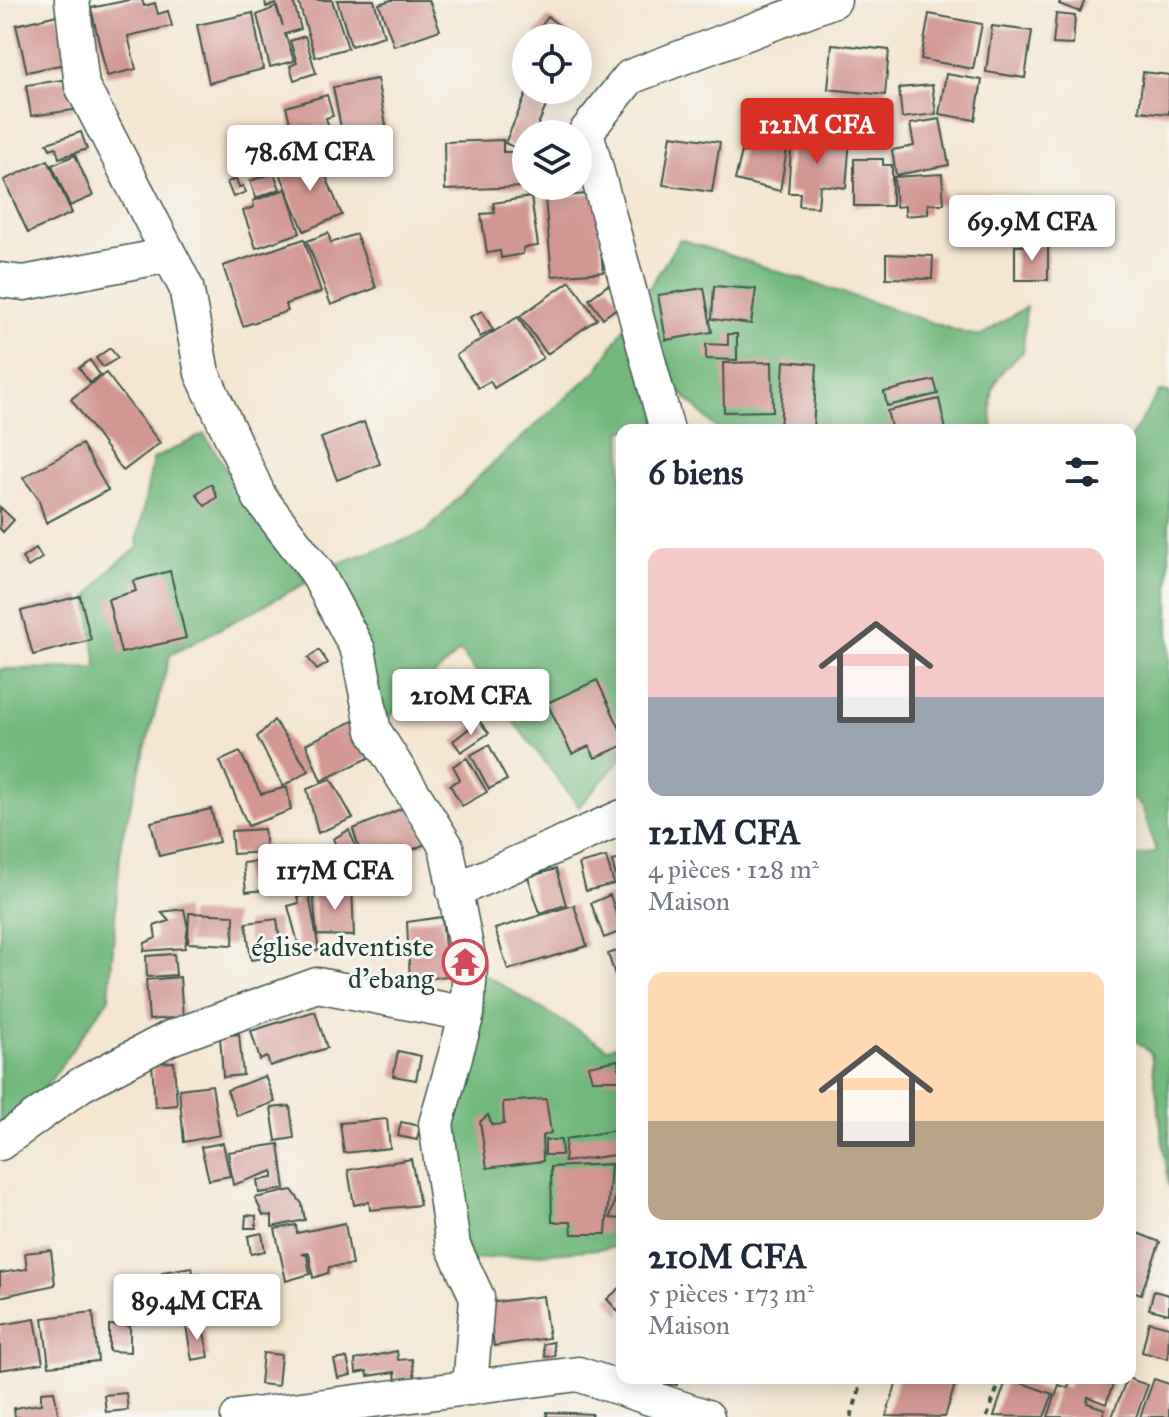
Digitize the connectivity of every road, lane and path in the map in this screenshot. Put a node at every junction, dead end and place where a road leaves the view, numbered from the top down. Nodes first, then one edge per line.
1 (72, 0) edge
2 (834, 0) edge
3 (169, 255) junction
4 (0, 280) edge
5 (665, 424) edge
6 (616, 820) edge
7 (454, 891) junction
8 (467, 1014) junction
9 (0, 1143) edge
10 (861, 1384) edge
11 (999, 1384) edge
12 (470, 1388) junction
13 (238, 1417) edge
14 (707, 1417) edge
15 (851, 1417) edge
16 (987, 1417) edge

1 - 3 street
2 - 5 street
3 - 4 street
3 - 7 street
6 - 7 street
7 - 8 street
8 - 9 street
8 - 12 street
10 - 15 path
11 - 16 path
12 - 13 street
12 - 14 street

